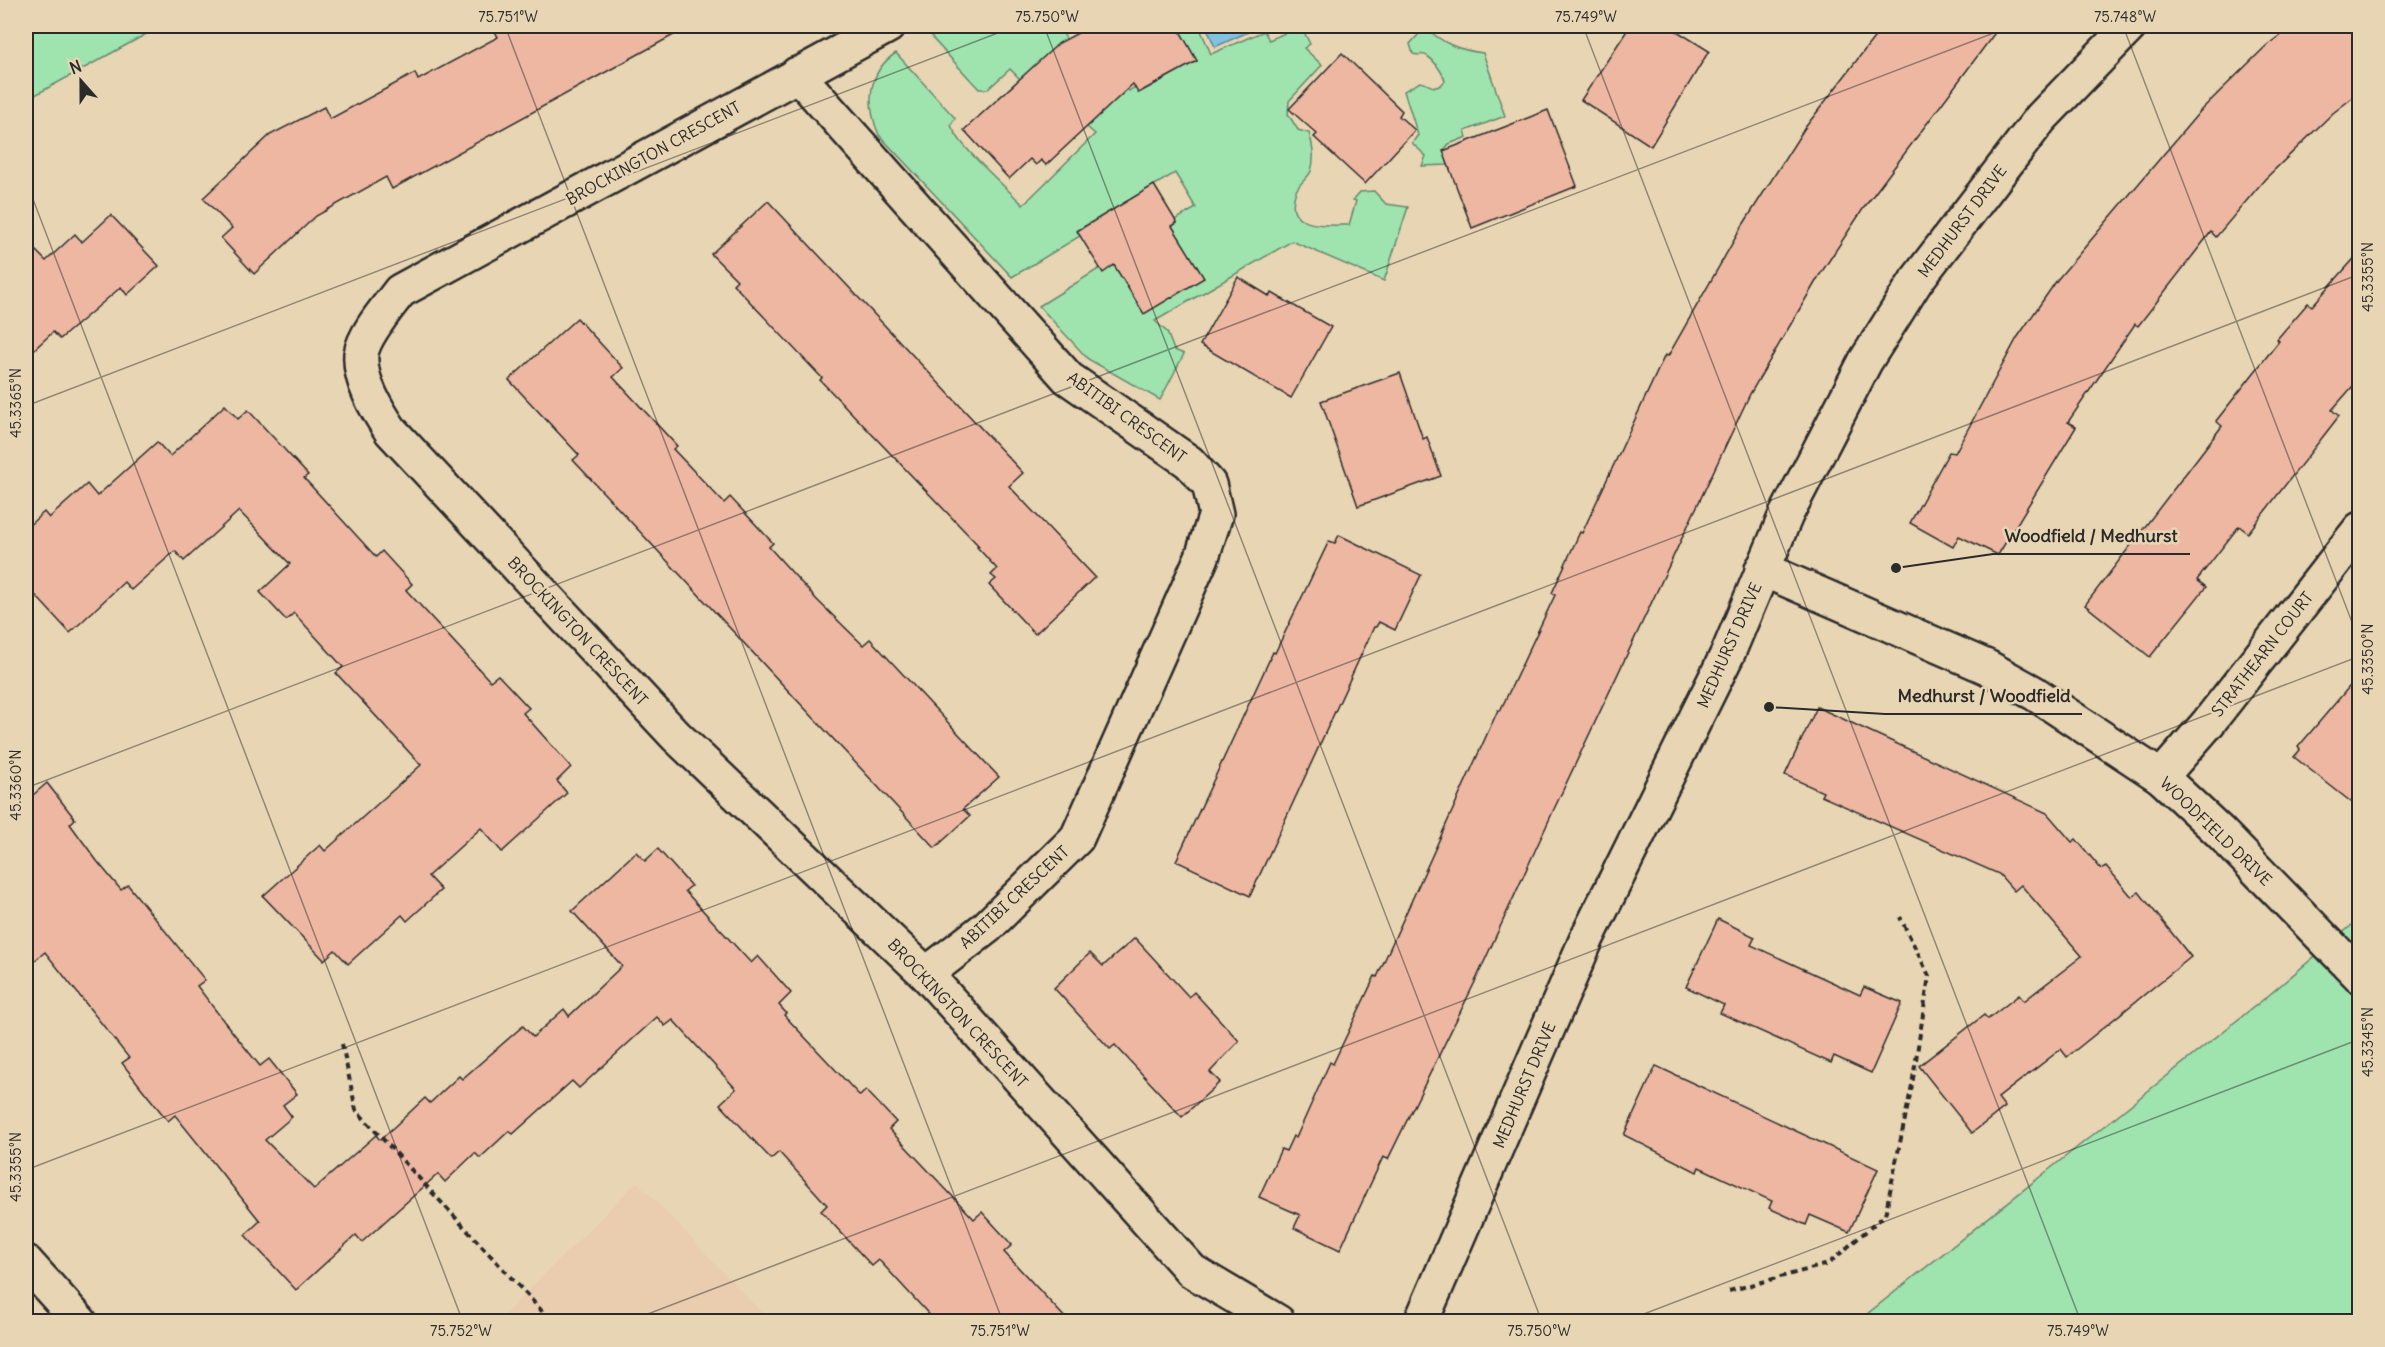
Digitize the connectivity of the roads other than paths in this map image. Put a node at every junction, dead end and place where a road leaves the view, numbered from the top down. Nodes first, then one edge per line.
1 (888, 26) edge
2 (2130, 26) edge
3 (797, 74) junction
4 (2360, 529) edge
5 (1762, 569) junction
6 (2161, 777) junction
7 (926, 974) junction
8 (2360, 976) edge
9 (26, 1262) edge
10 (80, 1322) edge
11 (1278, 1322) edge
12 (1421, 1322) edge

1 - 3 street, BROCKINGTON CRESCENT
2 - 5 street, MEDHURST DRIVE
3 - 7 street, ABITIBI CRESCENT
3 - 7 street, BROCKINGTON CRESCENT
4 - 6 street, STRATHEARN COURT
5 - 6 street, WOODFIELD DRIVE
5 - 12 street, MEDHURST DRIVE
6 - 8 street, WOODFIELD DRIVE
7 - 11 street, BROCKINGTON CRESCENT
9 - 10 street

